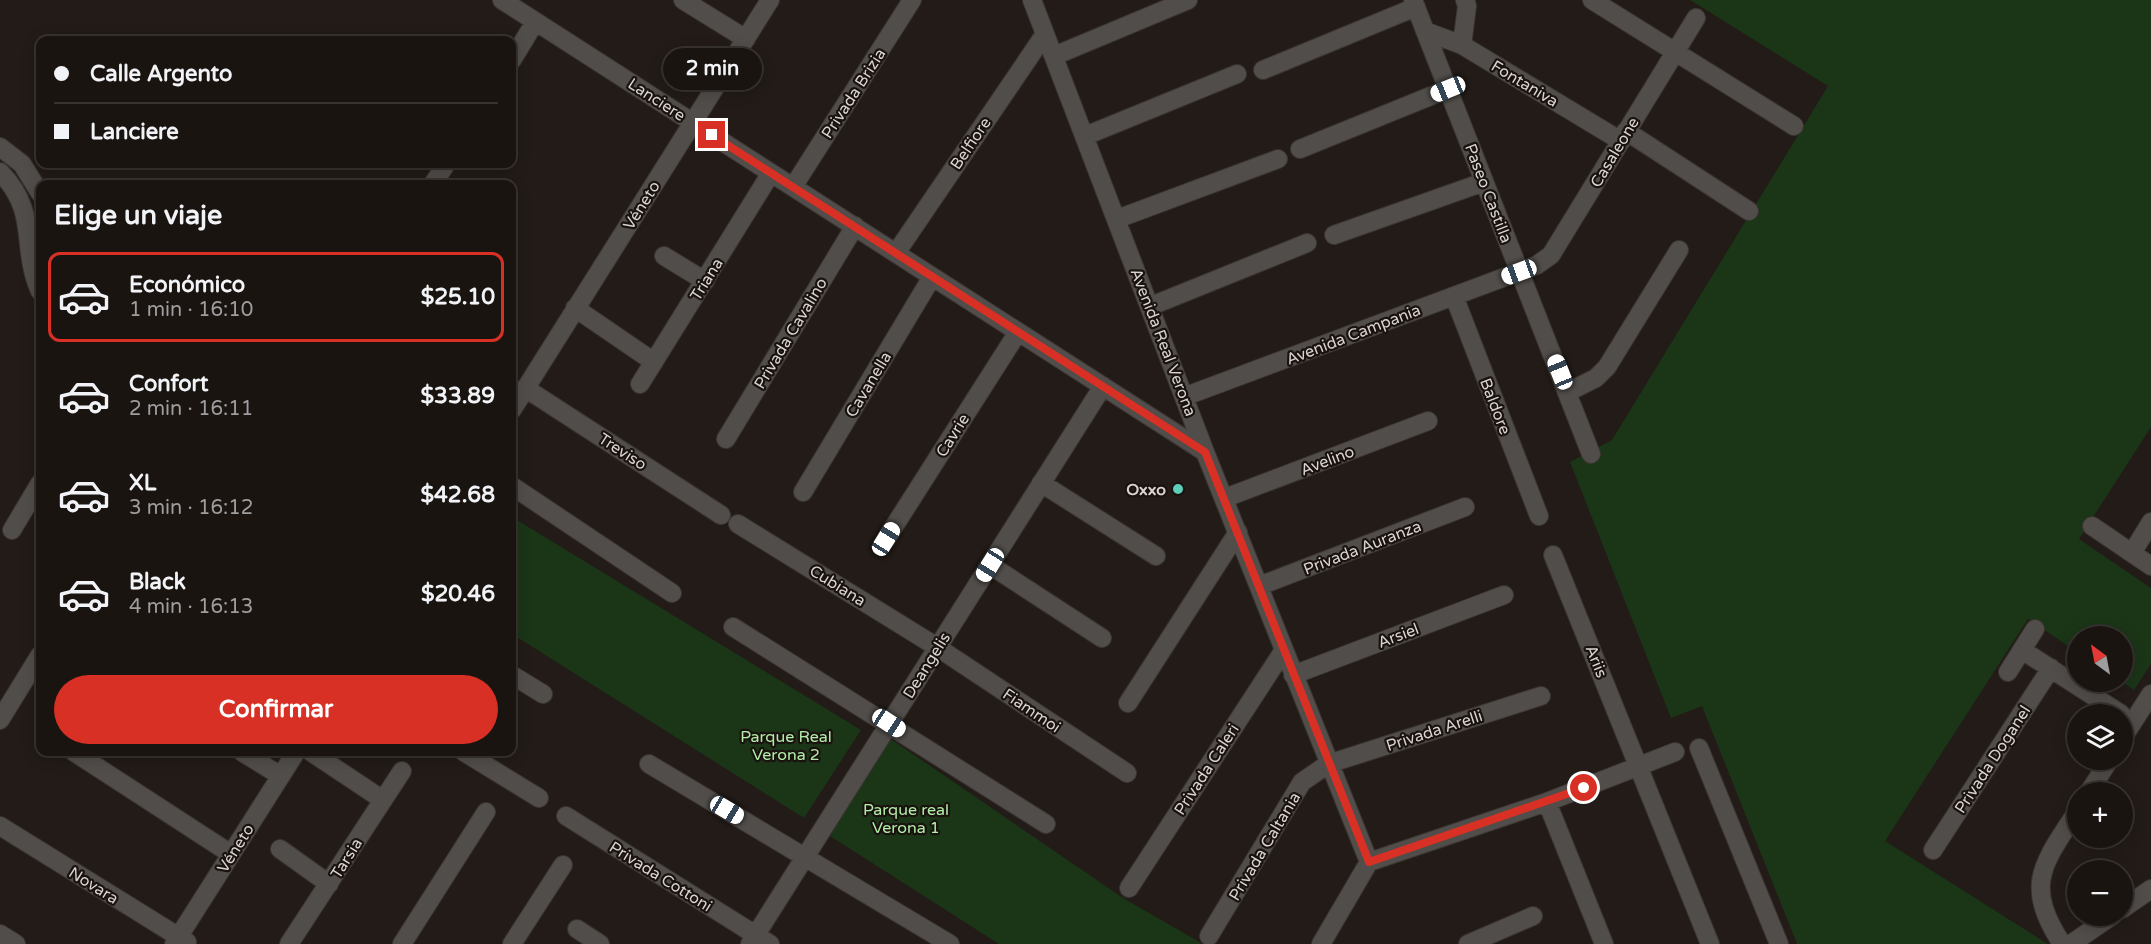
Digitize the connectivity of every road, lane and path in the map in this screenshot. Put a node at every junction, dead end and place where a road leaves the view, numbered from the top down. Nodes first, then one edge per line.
1 (502, 0) edge
2 (683, 0) edge
3 (770, 0) edge
4 (912, 0) edge
5 (1032, 0) edge
6 (1188, 0) edge
7 (1465, 0) edge
8 (1592, 0) edge
9 (1414, 4) edge
10 (1696, 18) dead end
11 (536, 22) junction
12 (1425, 31) junction
13 (1045, 34) junction
14 (746, 39) junction
15 (1462, 45) junction
16 (1676, 52) junction
17 (516, 54) edge
18 (1054, 56) junction
19 (1263, 70) dead end
20 (1237, 74) dead end
21 (1448, 89) junction
22 (693, 123) junction
23 (1794, 126) dead end
24 (1085, 136) junction
25 (1624, 136) junction
26 (0, 147) edge
27 (1300, 149) dead end
28 (1278, 159) dead end
29 (0, 172) edge
30 (771, 173) junction
31 (1484, 182) junction
32 (36, 187) edge
33 (793, 187) junction
34 (1749, 211) dead end
35 (1117, 219) junction
36 (855, 226) junction
37 (1334, 234) dead end
38 (1307, 243) dead end
39 (1679, 250) dead end
40 (896, 253) junction
41 (664, 256) dead end
42 (1519, 272) junction
43 (932, 276) junction
44 (705, 281) junction
45 (36, 282) edge
46 (1454, 296) junction
47 (1151, 306) junction
48 (576, 308) junction
49 (1018, 332) junction
50 (654, 362) junction
51 (640, 384) dead end
52 (1102, 386) junction
53 (525, 388) junction
54 (1568, 392) junction
55 (1186, 396) junction
56 (516, 403) edge
57 (1428, 421) dead end
58 (726, 439) dead end
59 (1205, 452) junction
60 (1591, 454) dead end
61 (1041, 483) junction
62 (516, 489) edge
63 (36, 490) edge
64 (803, 492) dead end
65 (1225, 498) junction
66 (1465, 507) dead end
67 (721, 515) dead end
68 (1539, 516) dead end
69 (2151, 522) edge
70 (738, 524) dead end
71 (2092, 526) dead end
72 (12, 530) dead end
73 (1238, 531) junction
74 (886, 539) dead end
75 (2132, 553) junction
76 (1553, 555) dead end
77 (1156, 556) dead end
78 (990, 565) junction
79 (2151, 566) edge
80 (1259, 586) junction
81 (672, 592) dead end
82 (1504, 595) dead end
83 (733, 627) dead end
84 (2035, 629) dead end
85 (1102, 638) dead end
86 (938, 647) junction
87 (1284, 650) junction
88 (2022, 650) junction
89 (36, 662) edge
90 (2051, 668) junction
91 (2008, 672) dead end
92 (1293, 675) junction
93 (516, 677) edge
94 (543, 694) dead end
95 (2151, 694) edge
96 (1541, 696) dead end
97 (1128, 703) dead end
98 (2106, 704) edge
99 (2133, 711) edge
100 (0, 720) edge
101 (889, 723) junction
102 (1699, 748) dead end
103 (1675, 752) dead end
104 (81, 756) edge
105 (248, 756) edge
106 (293, 756) edge
107 (317, 756) edge
108 (470, 756) edge
109 (649, 764) dead end
110 (1328, 764) junction
111 (1640, 766) junction
112 (402, 771) dead end
113 (1127, 773) dead end
114 (280, 776) junction
115 (538, 798) dead end
116 (383, 800) junction
117 (1547, 802) junction
118 (486, 812) dead end
119 (566, 816) dead end
120 (1046, 824) dead end
121 (0, 825) edge
122 (2067, 827) edge
123 (280, 849) dead end
124 (1933, 850) dead end
125 (231, 854) junction
126 (804, 857) junction
127 (1369, 862) junction
128 (564, 865) dead end
129 (329, 884) junction
130 (1129, 888) dead end
131 (2151, 889) edge
132 (2133, 901) edge
133 (1533, 916) dead end
134 (2097, 926) edge
135 (577, 930) dead end
136 (0, 934) edge
137 (1209, 936) dead end
138 (758, 941) edge
139 (181, 942) edge
140 (16, 944) edge
141 (289, 944) edge
142 (402, 944) edge
143 (513, 944) edge
144 (600, 944) edge
145 (950, 944) edge
146 (1321, 944) edge
147 (1468, 944) edge
148 (1604, 944) edge
149 (1710, 944) edge
150 (1779, 944) edge
151 (2062, 944) edge
152 (2071, 944) edge

1 - 11 street, Lanciere
2 - 14 street
3 - 14 street, Véneto
4 - 33 street, Privada Brizia
5 - 13 street, Avenida Real Verona
6 - 18 street
7 - 15 street
8 - 16 street
9 - 12 street, Paseo Castilla
9 - 19 street
10 - 16 street, Casaleone
11 - 17 street
11 - 22 street, Lanciere
12 - 15 street, Fontaniva
12 - 21 street, Paseo Castilla
13 - 18 street, Avenida Real Verona
13 - 40 street, Belfiore
14 - 22 street, Véneto
15 - 25 street, Fontaniva
16 - 23 street
16 - 25 street, Casaleone
18 - 24 street, Avenida Real Verona
20 - 24 street
21 - 27 street
21 - 31 street, Paseo Castilla
22 - 30 street, Lanciere
22 - 48 street, Véneto
24 - 35 street, Avenida Real Verona
25 - 34 street, Fontaniva
25 - 42 street, Casaleone
26 - 32 street
28 - 35 street
29 - 45 street
30 - 33 street, Lanciere
30 - 44 street, Triana
31 - 37 street
31 - 42 street, Paseo Castilla
33 - 36 street, Lanciere
35 - 47 street, Avenida Real Verona
36 - 40 street, Lanciere
36 - 58 street, Privada Cavalino
38 - 47 street
39 - 54 street
40 - 43 street, Lanciere
41 - 44 street
42 - 46 street, Avenida Campania
42 - 54 street, Paseo Castilla
43 - 49 street, Lanciere
43 - 64 street, Cavanella
44 - 50 street, Triana
46 - 55 street, Avenida Campania
46 - 68 street, Baldore
47 - 55 street, Avenida Real Verona
48 - 50 street
48 - 53 street, Véneto
49 - 52 street, Lanciere
49 - 74 street, Cavrie
50 - 51 street, Triana
52 - 59 street, Lanciere
52 - 61 street, Deangelis
53 - 56 street, Véneto
53 - 67 street, Treviso
54 - 60 street, Paseo Castilla
55 - 59 street, Avenida Real Verona
57 - 65 street, Avelino
59 - 65 street, Avenida Real Verona
61 - 77 street
61 - 78 street, Deangelis
62 - 81 street
63 - 72 street
65 - 73 street, Avenida Real Verona
66 - 80 street, Privada Auranza
69 - 75 street
70 - 86 street, Cubiana
71 - 75 street
73 - 80 street, Avenida Real Verona
73 - 97 street
75 - 79 street
76 - 111 street, Ariis
78 - 85 street
78 - 86 street, Deangelis
80 - 87 street, Avenida Real Verona
82 - 92 street, Arsiel
83 - 101 street
84 - 88 street
86 - 101 street, Deangelis
86 - 113 street, Fiammoi
87 - 92 street, Avenida Real Verona
87 - 130 street, Privada Caleri
88 - 90 street
88 - 91 street
89 - 100 street
90 - 98 street
90 - 124 street, Privada Doganel
92 - 110 street, Avenida Real Verona
93 - 94 street
95 - 99 street
96 - 110 street, Privada Arelli
101 - 120 street
101 - 126 street, Deangelis
102 - 150 street
103 - 111 street
104 - 125 street
105 - 114 street
106 - 114 street, Véneto
107 - 116 street
108 - 115 street
109 - 126 street
110 - 127 street, Avenida Real Verona
110 - 137 street, Privada Caltania
111 - 117 street
111 - 149 street, Ariis
112 - 116 street, Tarsia
114 - 125 street, Véneto
116 - 129 street, Tarsia
117 - 127 street
117 - 148 street
118 - 142 street
119 - 138 street, Privada Cottoni
121 - 139 street, Novara
122 - 151 street
123 - 129 street
125 - 139 street, Véneto
126 - 138 street, Deangelis
126 - 145 street
127 - 146 street
128 - 143 street
129 - 141 street, Tarsia
131 - 132 street
133 - 147 street
134 - 152 street
135 - 144 street
136 - 140 street

